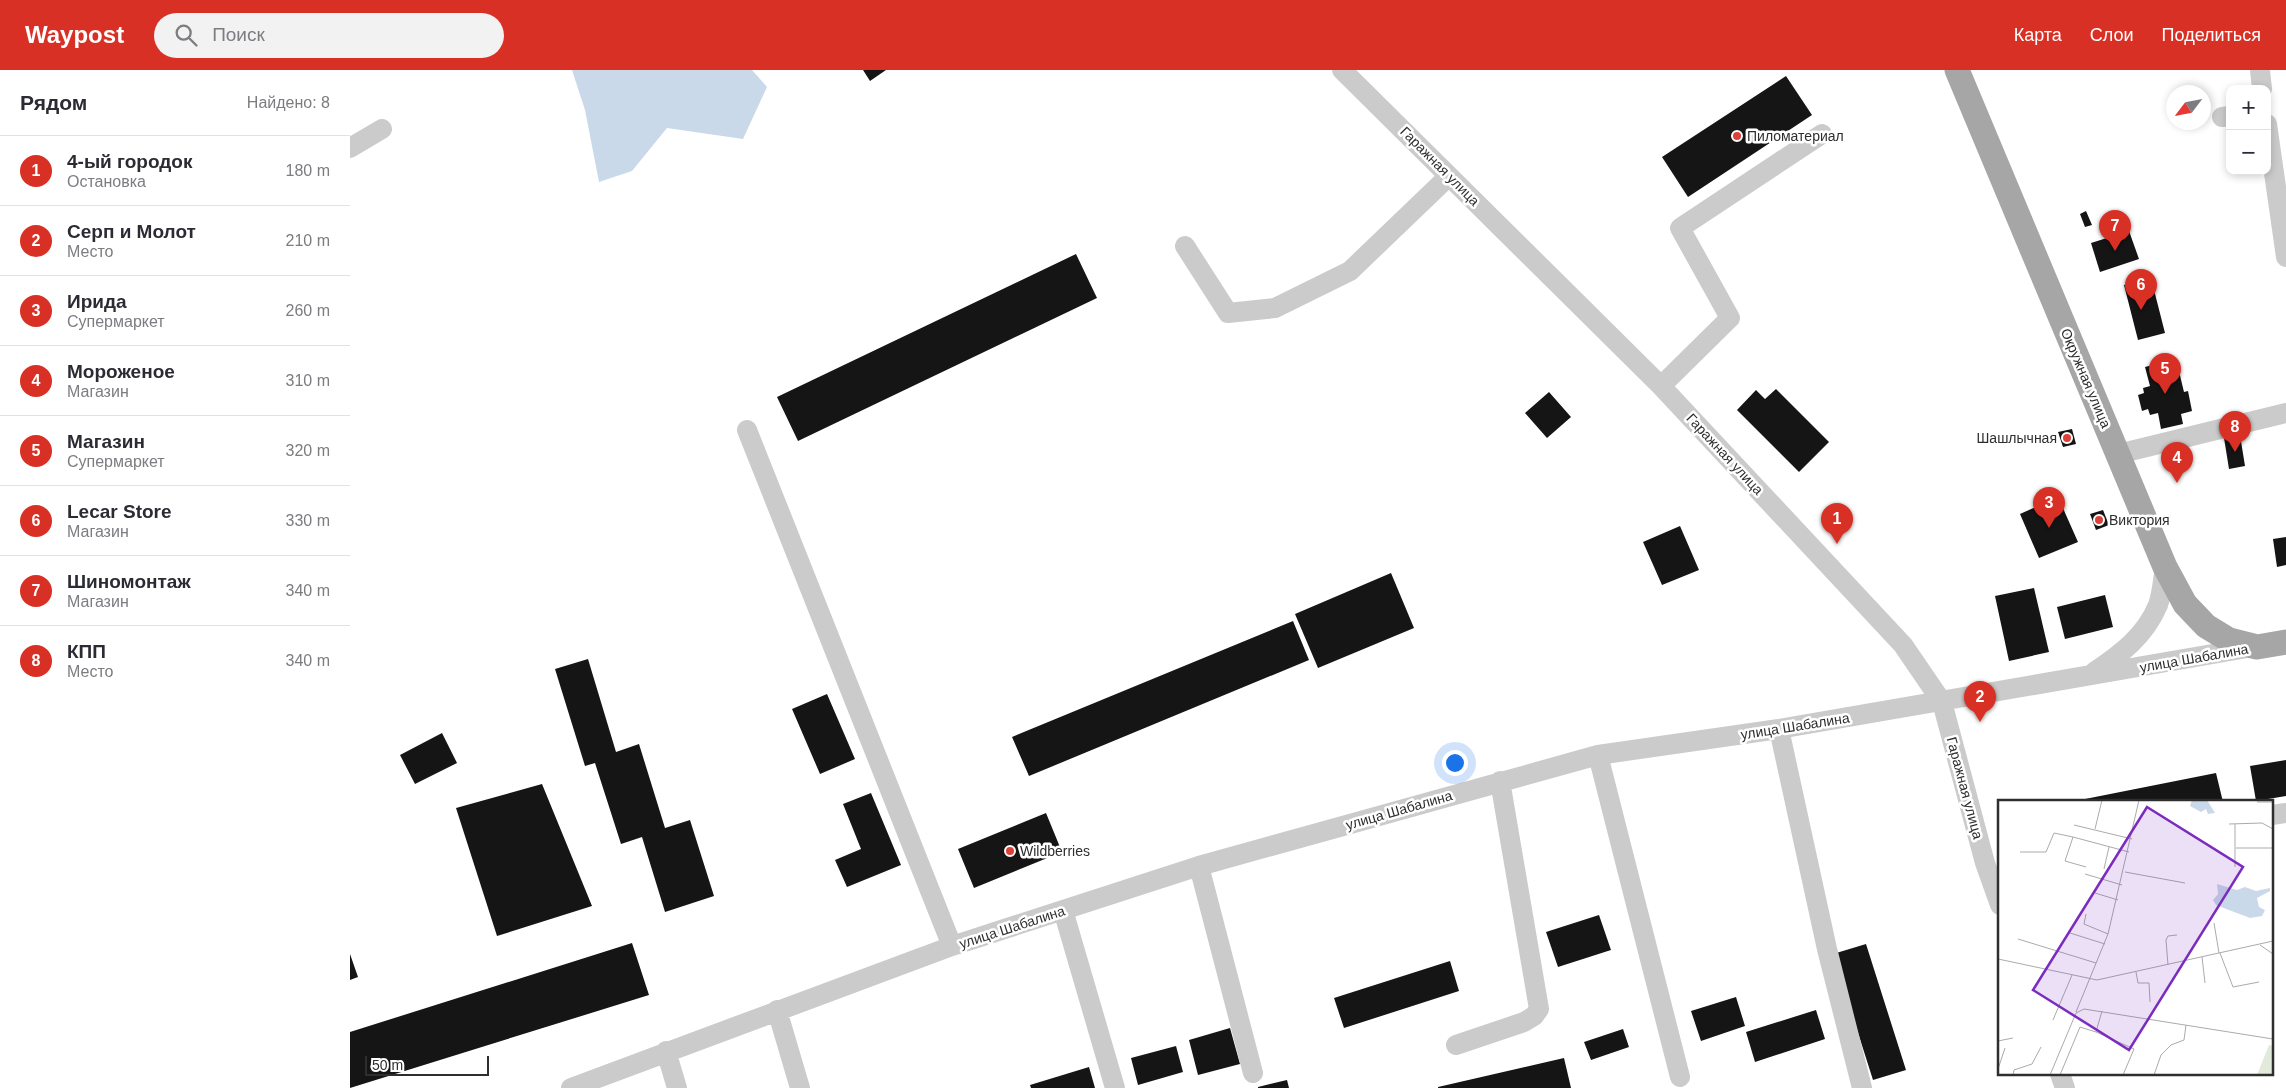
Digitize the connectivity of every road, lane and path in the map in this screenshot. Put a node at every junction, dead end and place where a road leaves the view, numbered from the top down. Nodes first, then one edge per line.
1 (1342, 70) edge
2 (1957, 70) edge
3 (2260, 70) edge
4 (2262, 85) edge
5 (382, 129) dead end
6 (2268, 130) edge
7 (1822, 134) dead end
8 (350, 148) edge
9 (1449, 176) junction
10 (1185, 246) dead end
11 (2286, 257) edge
12 (1661, 386) junction
13 (2286, 413) edge
14 (746, 430) dead end
15 (2118, 454) junction
16 (2165, 567) junction
17 (2286, 642) edge
18 (2257, 647) junction
19 (2085, 677) junction
20 (1942, 702) junction
21 (1779, 730) junction
22 (1598, 755) junction
23 (1500, 781) junction
24 (1992, 862) edge
25 (1199, 866) junction
26 (1998, 894) edge
27 (1063, 910) junction
28 (952, 946) junction
29 (776, 1010) junction
30 (1456, 1045) dead end
31 (666, 1051) junction
32 (1253, 1073) dead end
33 (2061, 1076) edge
34 (1680, 1077) dead end
35 (571, 1088) edge
36 (677, 1088) edge
37 (800, 1088) edge
38 (1115, 1088) edge
39 (1862, 1088) edge
40 (2065, 1088) edge

1 - 9 street, Гаражная улица
2 - 15 main road, Окружная улица
3 - 4 street
5 - 8 street
6 - 11 street
7 - 12 street
9 - 10 street
9 - 12 street, Гаражная улица
12 - 20 street, Гаражная улица
13 - 15 street
14 - 28 street
15 - 16 main road, Окружная улица
16 - 18 main road, Окружная улица
16 - 19 street
17 - 18 main road
18 - 19 street, улица Шабалина
19 - 20 street, улица Шабалина
20 - 21 street, улица Шабалина
20 - 24 street, Гаражная улица
21 - 22 street, улица Шабалина
21 - 39 street
22 - 23 street, улица Шабалина
22 - 34 street
23 - 25 street, улица Шабалина
23 - 30 street
24 - 26 street, Гаражная улица
25 - 27 street, улица Шабалина
25 - 32 street
27 - 28 street, улица Шабалина
27 - 38 street
28 - 29 street, улица Шабалина
29 - 31 street, улица Шабалина
29 - 37 street
31 - 35 street, улица Шабалина
31 - 36 street
33 - 40 street

